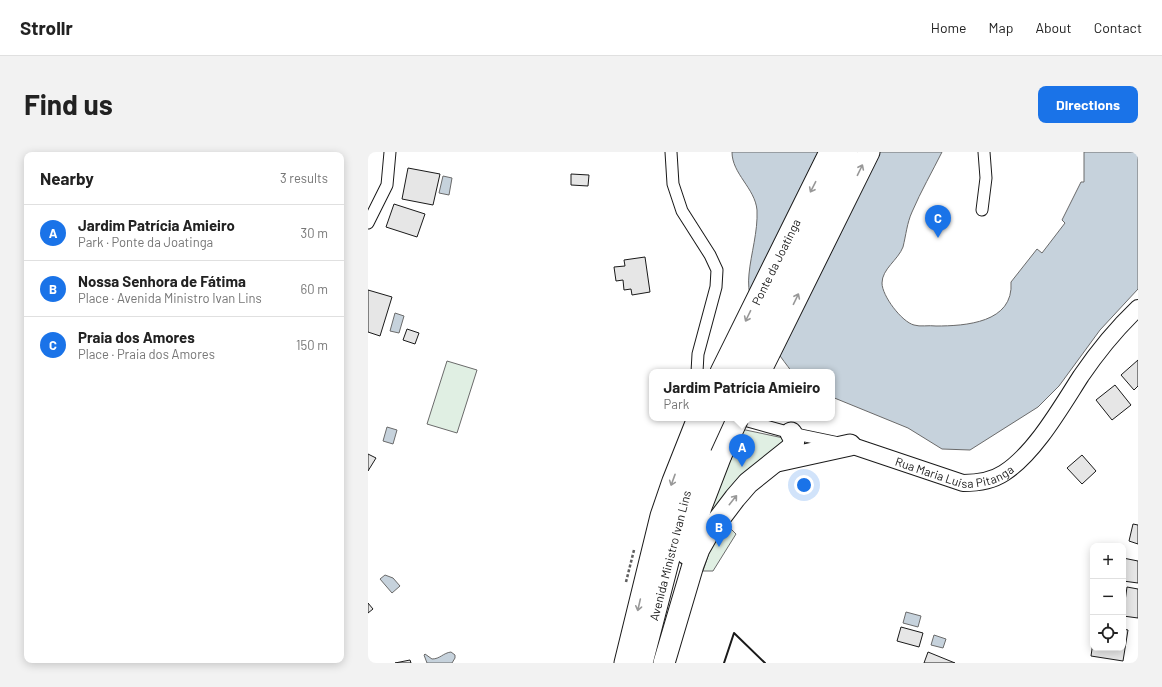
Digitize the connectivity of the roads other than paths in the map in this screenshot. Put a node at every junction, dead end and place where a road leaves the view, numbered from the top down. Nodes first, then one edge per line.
1 (390, 152) edge
2 (671, 152) edge
3 (830, 152) edge
4 (847, 152) edge
5 (869, 152) edge
6 (984, 152) edge
7 (982, 210) dead end
8 (368, 223) edge
9 (1138, 308) edge
10 (697, 369) edge
11 (722, 369) edge
12 (739, 369) edge
13 (761, 369) edge
14 (698, 421) edge
15 (715, 421) edge
16 (738, 421) edge
17 (747, 421) edge
18 (791, 433) junction
19 (850, 445) junction
20 (703, 449) junction
21 (776, 461) junction
22 (625, 663) edge
23 (642, 663) edge
24 (659, 663) edge
25 (664, 663) edge

1 - 8 street
2 - 10 street
3 -> 11 highway, Ponte da Joatinga
4 - 12 highway, Ponte da Joatinga
13 -> 5 highway
6 - 7 street
9 - 19 street, Rua Maria Luisa Pitanga
14 - 20 highway
15 - 20 highway
16 - 20 highway, bridge
17 - 18 street, Rua Maria Luisa Pitanga
18 - 19 street, Rua Maria Luisa Pitanga
18 - 21 highway
19 - 21 highway
20 -> 22 highway
20 - 23 highway, Avenida Ministro Ivan Lins
20 - 24 highway
25 -> 21 highway

